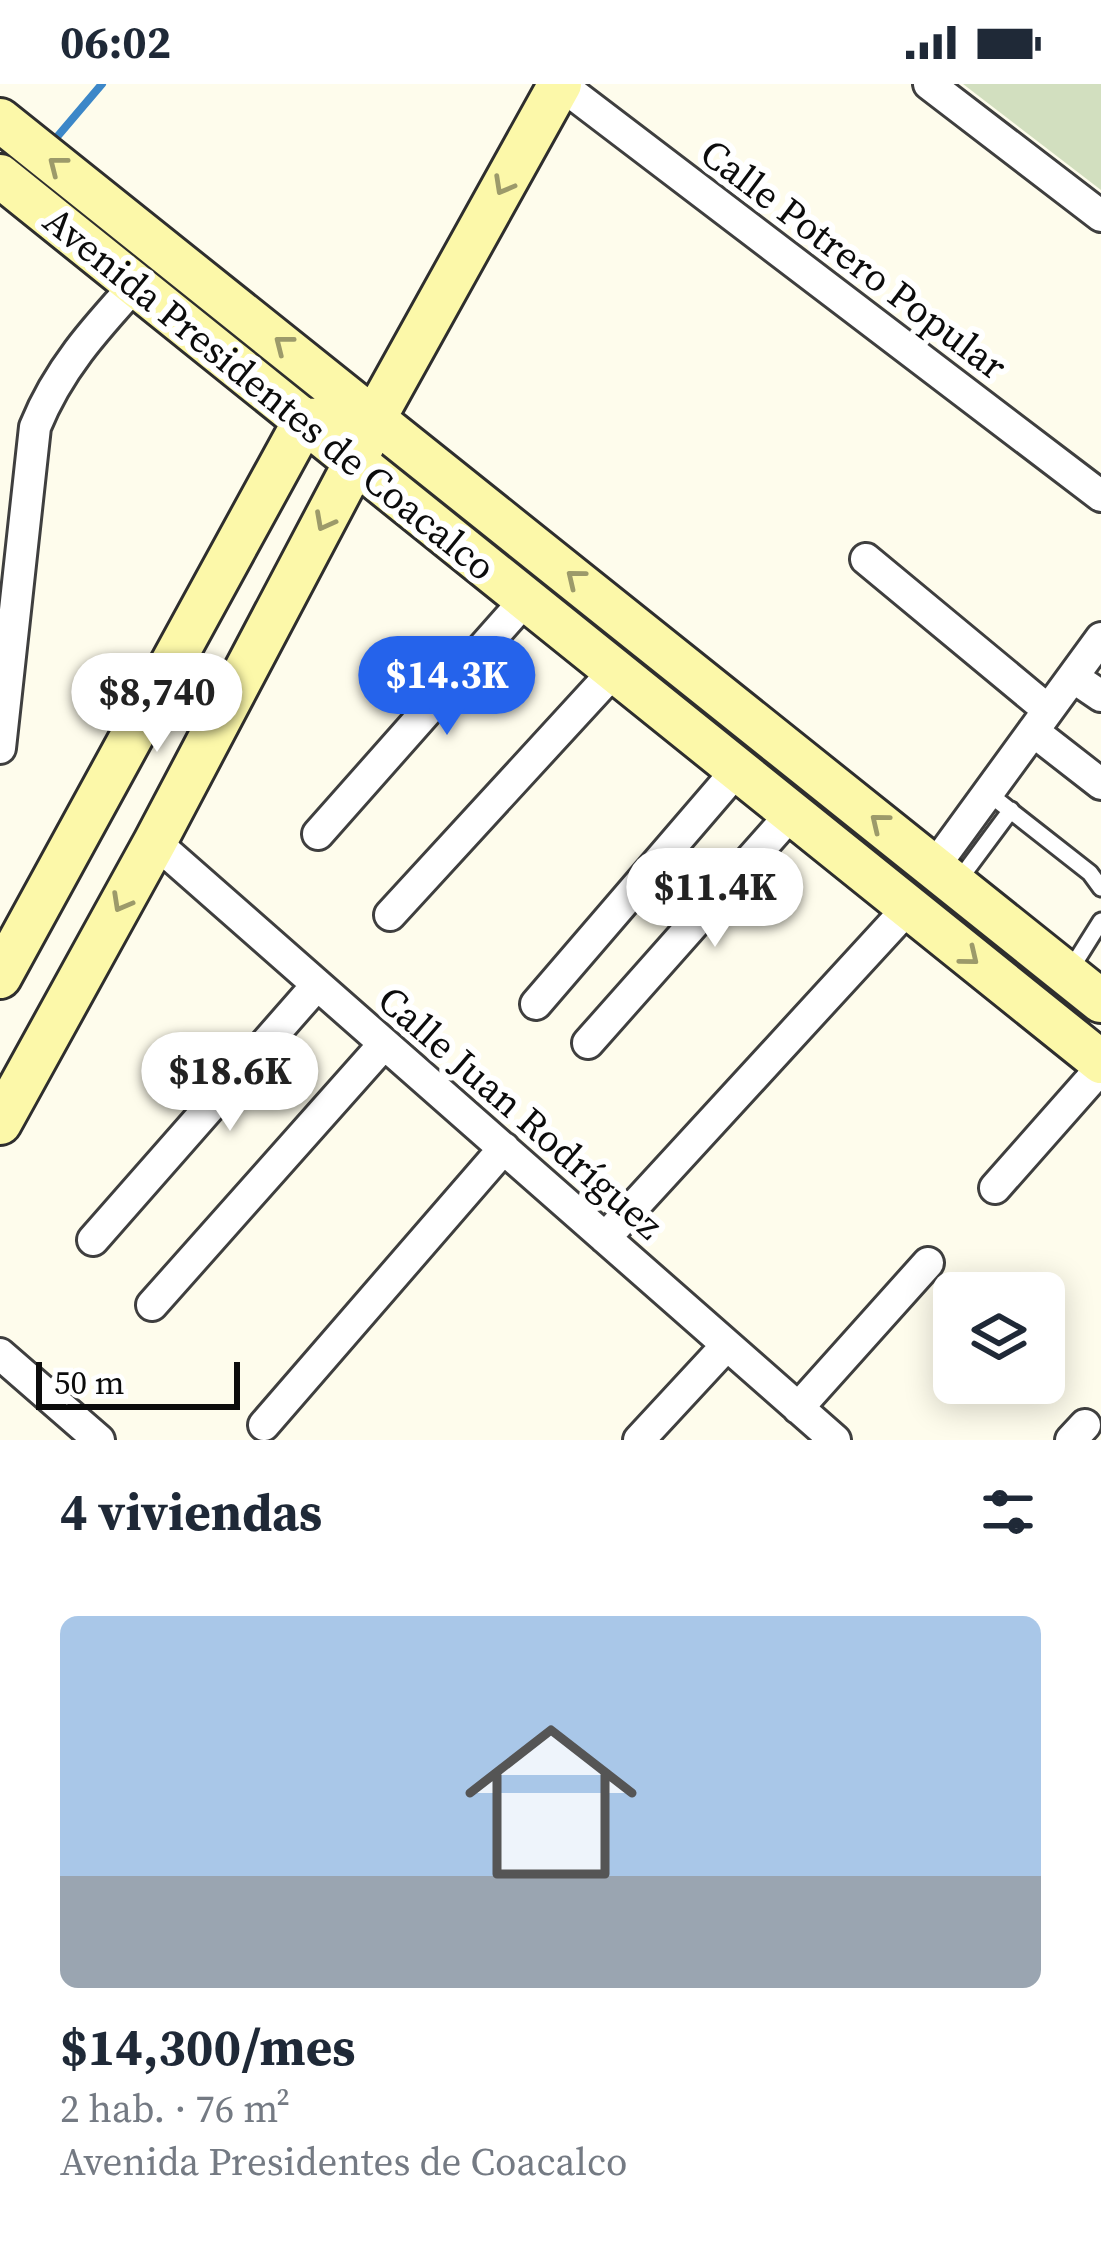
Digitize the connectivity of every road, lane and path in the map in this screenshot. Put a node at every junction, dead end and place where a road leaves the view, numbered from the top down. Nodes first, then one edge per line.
1 (560, 84) edge
2 (928, 84) edge
3 (0, 120) edge
4 (0, 176) edge
5 (1101, 216) edge
6 (136, 284) junction
7 (375, 417) junction
8 (305, 420) junction
9 (356, 461) junction
10 (1101, 496) edge
11 (866, 560) dead end
12 (526, 599) junction
13 (1101, 638) edge
14 (615, 670) junction
15 (1073, 677) junction
16 (1101, 696) edge
17 (723, 697) junction
18 (1040, 721) junction
19 (694, 734) junction
20 (0, 748) edge
21 (738, 769) junction
22 (1101, 784) edge
23 (999, 801) junction
24 (792, 813) junction
25 (318, 834) dead end
26 (155, 842) junction
27 (945, 875) junction
28 (1101, 888) edge
29 (909, 908) junction
30 (390, 915) dead end
31 (1101, 921) edge
32 (1067, 974) junction
33 (0, 977) edge
34 (317, 985) junction
35 (1101, 1001) edge
36 (536, 1004) dead end
37 (587, 1043) dead end
38 (385, 1044) junction
39 (1101, 1065) edge
40 (0, 1123) edge
41 (504, 1148) junction
42 (994, 1188) dead end
43 (605, 1238) junction
44 (93, 1240) dead end
45 (928, 1263) dead end
46 (152, 1305) dead end
47 (727, 1345) junction
48 (0, 1354) edge
49 (798, 1408) junction
50 (264, 1425) dead end
51 (99, 1440) edge
52 (639, 1440) edge
53 (835, 1440) edge

1 -> 7 street
1 - 10 street, Calle Potrero Popular
2 - 5 street
7 -> 3 street, Avenida Presidentes de Coacalco
4 - 6 street, Avenida Presidentes de Coacalco
6 - 8 street, Avenida Presidentes de Coacalco
6 - 20 street
7 - 8 street
7 - 9 street
17 -> 7 street, Avenida Presidentes de Coacalco
8 - 9 street, Avenida Presidentes de Coacalco
8 - 33 street
9 - 12 street, Avenida Presidentes de Coacalco
9 -> 26 street
11 - 18 street
12 - 14 street, Avenida Presidentes de Coacalco
12 - 25 street
13 - 15 street
14 - 19 street, Avenida Presidentes de Coacalco
14 - 30 street
15 - 16 street
15 - 18 street
17 - 19 street
27 -> 17 street, Avenida Presidentes de Coacalco
18 - 22 street
18 - 23 street
19 - 21 street, Avenida Presidentes de Coacalco
21 - 24 street, Avenida Presidentes de Coacalco
21 - 36 street
23 - 27 street
23 - 28 lane
24 - 29 street, Avenida Presidentes de Coacalco
24 - 37 street
26 - 34 street, Calle Juan Rodríguez
26 -> 40 street
27 - 32 street, Avenida Presidentes de Coacalco
29 -> 39 street, Avenida Presidentes de Coacalco
29 - 43 street
31 - 32 lane
32 - 35 street, Avenida Presidentes de Coacalco
34 - 38 street, Calle Juan Rodríguez
34 - 44 street
38 - 41 street, Calle Juan Rodríguez
38 - 46 street
39 - 42 street
41 - 43 street, Calle Juan Rodríguez
41 - 50 street
43 - 47 street, Calle Juan Rodríguez
45 - 49 street
47 - 49 street, Calle Juan Rodríguez
47 - 52 street
48 - 51 street
49 - 53 street, Calle Juan Rodríguez

